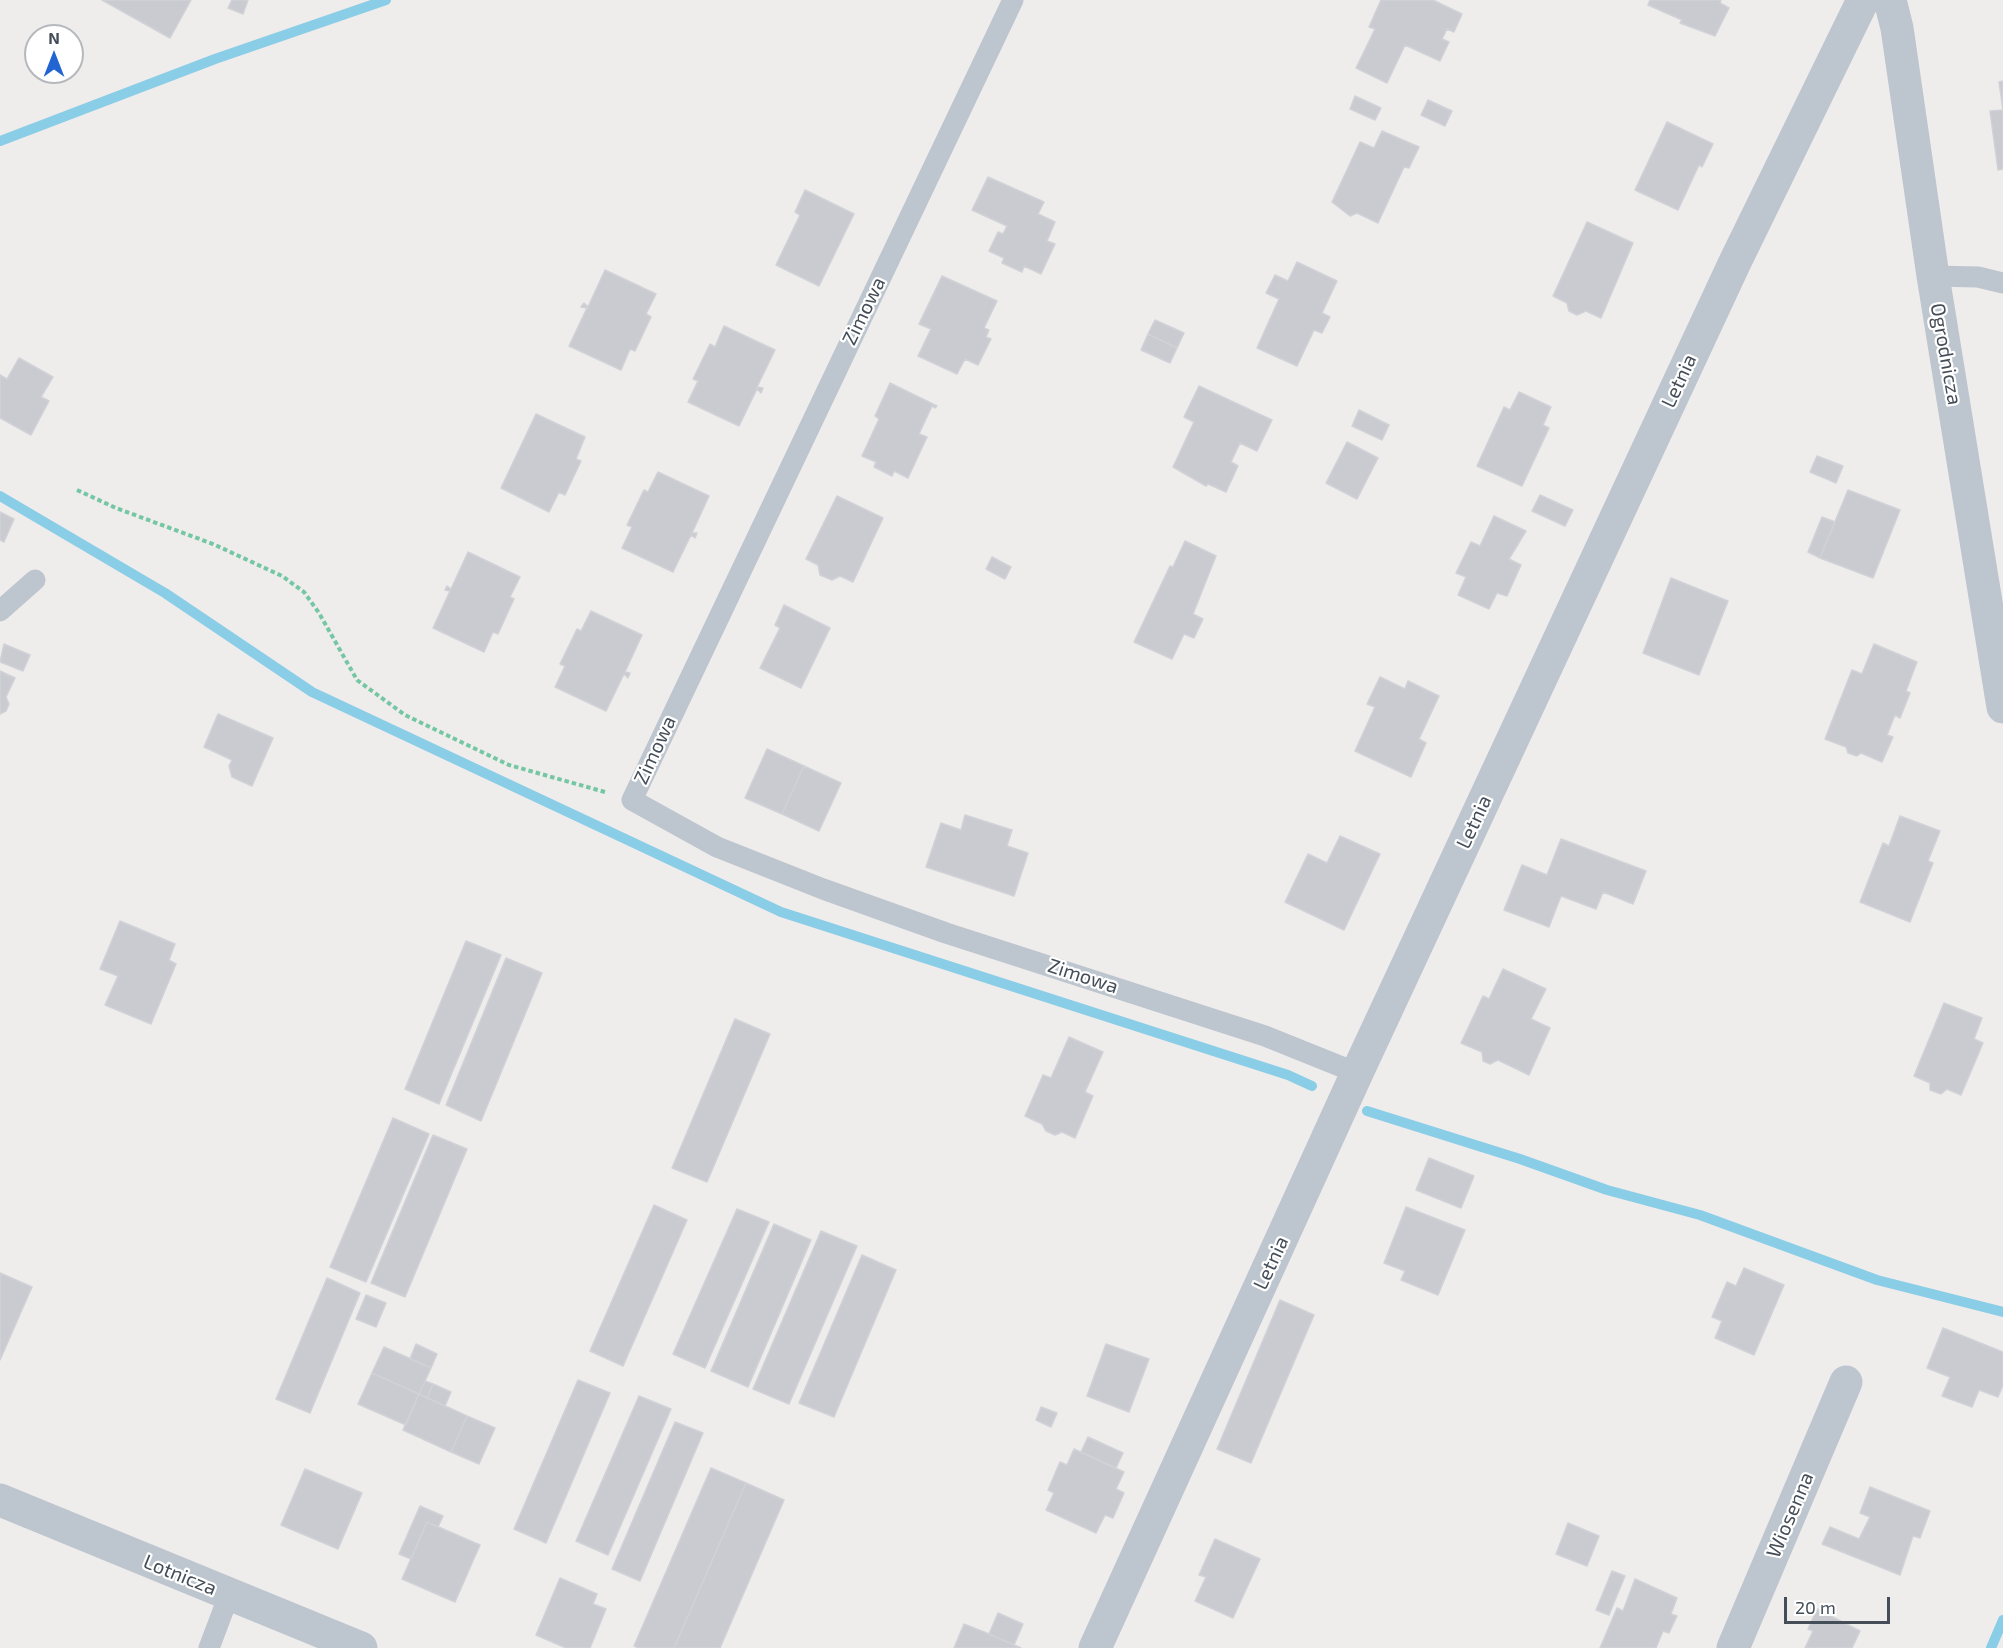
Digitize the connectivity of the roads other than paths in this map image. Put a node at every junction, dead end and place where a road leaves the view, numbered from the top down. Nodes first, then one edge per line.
1 (1013, 0) edge
2 (1863, 0) edge
3 (1890, 0) edge
4 (1933, 276) junction
5 (2003, 283) edge
6 (35, 580) dead end
7 (0, 611) edge
8 (2003, 707) edge
9 (1357, 1073) junction
10 (1846, 1382) dead end
11 (0, 1500) edge
12 (229, 1595) junction
13 (209, 1648) edge
14 (361, 1648) edge
15 (1095, 1648) edge
16 (1733, 1648) edge

1 - 9 lane, Zimowa
2 - 9 street, Letnia
3 - 4 street, Ogrodnicza
4 - 5 lane
4 - 8 street, Ogrodnicza
6 - 7 lane
9 - 15 street, Letnia
10 - 16 street, Wiosenna
11 - 12 street, Lotnicza
12 - 13 lane
12 - 14 street, Lotnicza

